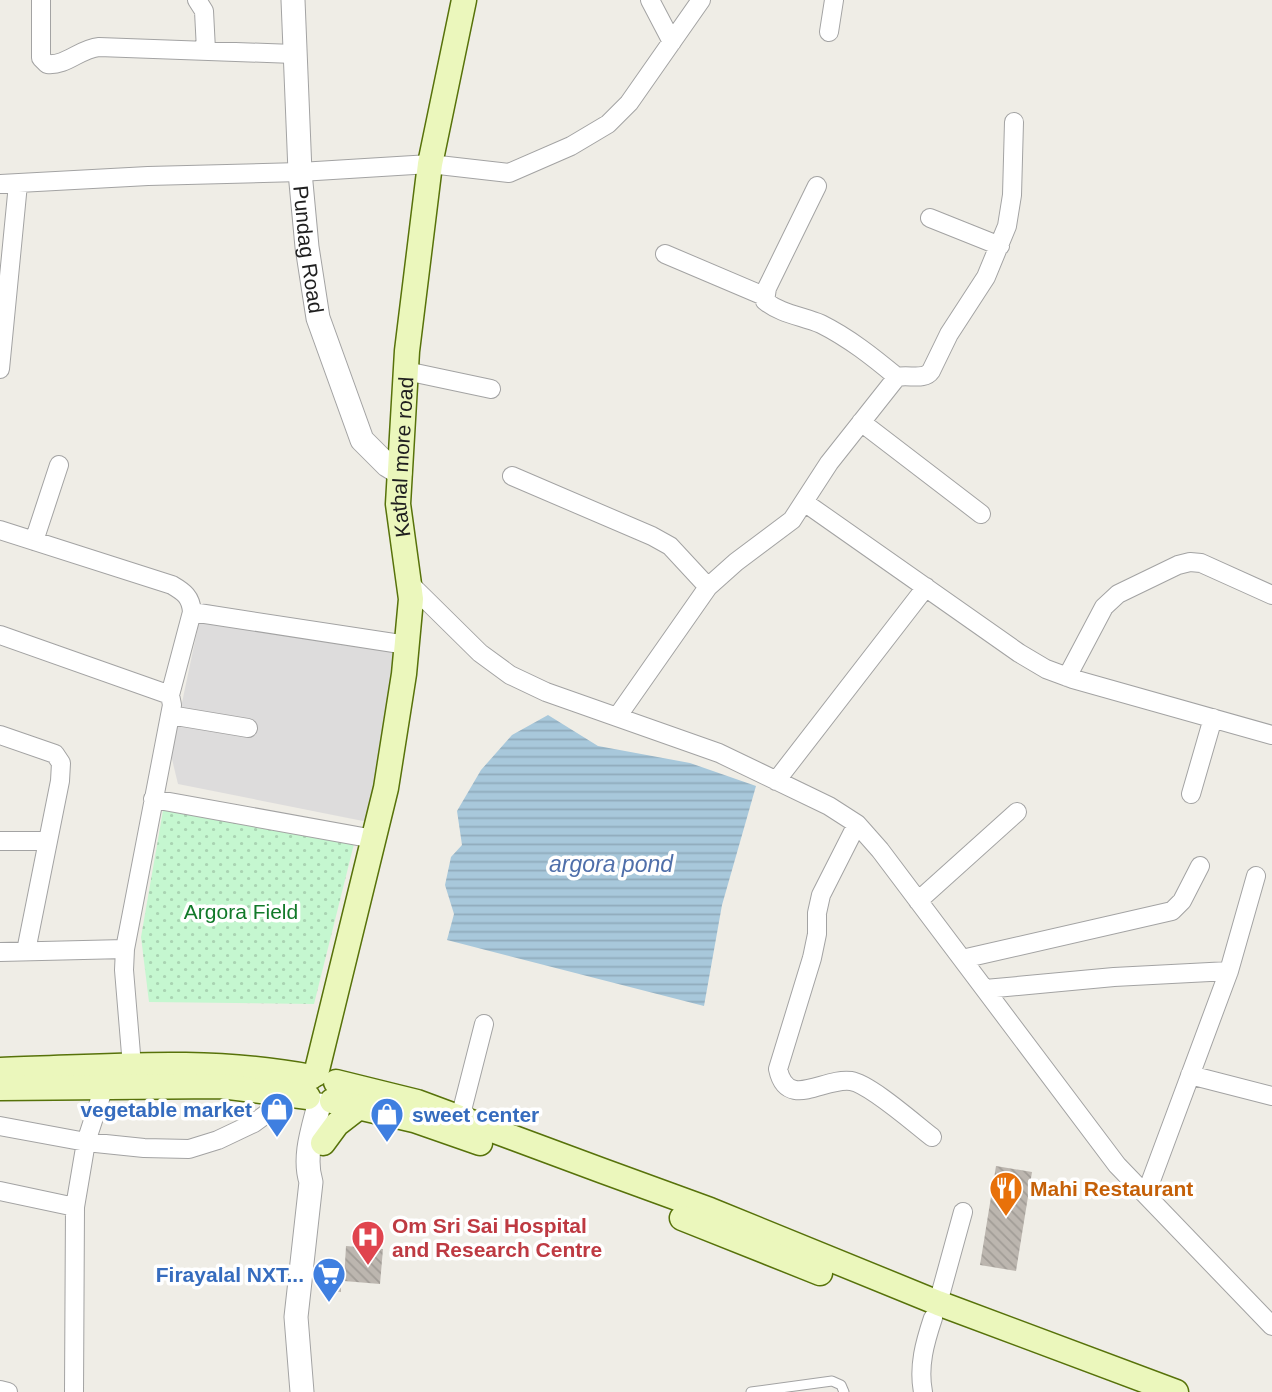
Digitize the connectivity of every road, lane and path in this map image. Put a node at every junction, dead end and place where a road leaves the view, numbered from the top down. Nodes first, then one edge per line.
1 (41, 0) edge
2 (197, 0) edge
3 (293, 0) edge
4 (464, 0) edge
5 (650, 0) edge
6 (701, 0) edge
7 (834, 0) edge
8 (829, 32) dead end
9 (671, 42) junction
10 (206, 50) junction
11 (294, 54) junction
12 (1014, 122) dead end
13 (430, 164) junction
14 (300, 172) junction
15 (0, 184) edge
16 (18, 184) junction
17 (817, 186) dead end
18 (930, 218) dead end
19 (1000, 246) junction
20 (665, 254) dead end
21 (764, 296) junction
22 (0, 369) edge
23 (406, 371) junction
24 (897, 377) junction
25 (491, 389) dead end
26 (861, 422) junction
27 (59, 465) dead end
28 (400, 473) junction
29 (512, 476) dead end
30 (804, 502) junction
31 (981, 514) dead end
32 (0, 530) edge
33 (34, 541) junction
34 (409, 583) junction
35 (708, 587) junction
36 (926, 587) junction
37 (1272, 595) edge
38 (192, 612) junction
39 (0, 635) edge
40 (407, 645) junction
41 (1067, 677) junction
42 (170, 695) junction
43 (170, 715) junction
44 (617, 717) junction
45 (1213, 718) junction
46 (248, 728) dead end
47 (0, 735) edge
48 (1272, 735) edge
49 (776, 781) junction
50 (1191, 794) dead end
51 (153, 799) junction
52 (1017, 812) dead end
53 (857, 824) junction
54 (374, 839) junction
55 (0, 841) edge
56 (48, 841) junction
57 (1200, 866) dead end
58 (1256, 876) dead end
59 (918, 901) junction
60 (125, 949) junction
61 (26, 951) junction
62 (0, 952) edge
63 (962, 959) junction
64 (1229, 971) junction
65 (985, 989) junction
66 (484, 1024) dead end
67 (132, 1066) junction
68 (0, 1070) edge
69 (1190, 1075) junction
70 (104, 1087) junction
71 (0, 1088) edge
72 (317, 1091) junction
73 (1272, 1096) edge
74 (359, 1107) junction
75 (460, 1118) junction
76 (0, 1126) edge
77 (932, 1137) dead end
78 (86, 1142) junction
79 (323, 1143) junction
80 (311, 1182) junction
81 (0, 1191) edge
82 (1146, 1194) junction
83 (75, 1206) junction
84 (963, 1212) dead end
85 (935, 1310) junction
86 (1272, 1326) edge
87 (0, 1390) edge
88 (8, 1392) edge
89 (74, 1392) edge
90 (302, 1392) edge
91 (751, 1392) edge
92 (845, 1392) edge
93 (923, 1392) edge
94 (1132, 1392) edge
95 (1176, 1392) edge

1 - 10 street
2 - 10 street
3 - 11 street, Pundag Road
4 - 13 main road, Kathal more road
5 - 9 street
6 - 9 street
7 - 8 street
9 - 13 street
10 - 11 street
11 - 14 street, Pundag Road
12 - 19 street
13 - 14 street
13 - 23 main road, Kathal more road
14 - 16 street
14 - 28 street, Pundag Road
15 - 16 street
16 - 22 street
17 - 21 street
18 - 19 street
19 - 24 street
20 - 21 street
21 - 24 street
23 - 25 street
23 - 28 main road, Kathal more road
24 - 26 street
26 - 30 street
26 - 31 street
27 - 33 street
28 - 34 main road, Kathal more road
29 - 35 street
30 - 35 street
30 - 36 street
32 - 33 street
33 - 38 street
34 - 40 main road, Kathal more road
34 - 44 street
35 - 44 street
36 - 41 street
36 - 49 street
37 - 41 street
38 - 40 street
38 - 42 street
39 - 42 street
40 - 54 main road, Kathal more road
41 - 45 street
42 - 43 street
43 - 46 street
43 - 51 street
44 - 49 street
45 - 48 street
45 - 50 street
47 - 56 street
49 - 53 street
51 - 54 street
51 - 60 street
52 - 59 street
53 - 59 street
53 - 77 street
54 - 72 main road, Kathal more road
55 - 56 street
56 - 61 street
57 - 63 street
58 - 64 street
59 - 63 street
60 - 61 street
60 - 67 street
61 - 62 street
63 - 65 street
64 - 65 street
64 - 69 street
65 - 82 street
66 - 75 street
67 - 68 main road
67 - 72 main road
69 - 73 street
69 - 82 street
70 - 71 main road
70 - 72 main road
70 - 78 street
72 - 74 main road
72 - 75 main road
72 - 78 street
72 - 79 street
72 - 80 street
74 - 79 main road
74 - 85 main road
75 - 85 main road
76 - 78 street
78 - 83 street
79 - 80 street
80 - 90 street
81 - 83 street
82 - 86 street
83 - 89 street
84 - 85 street
85 - 93 street
85 - 94 main road
85 - 95 main road
87 - 88 street
91 - 92 lane

